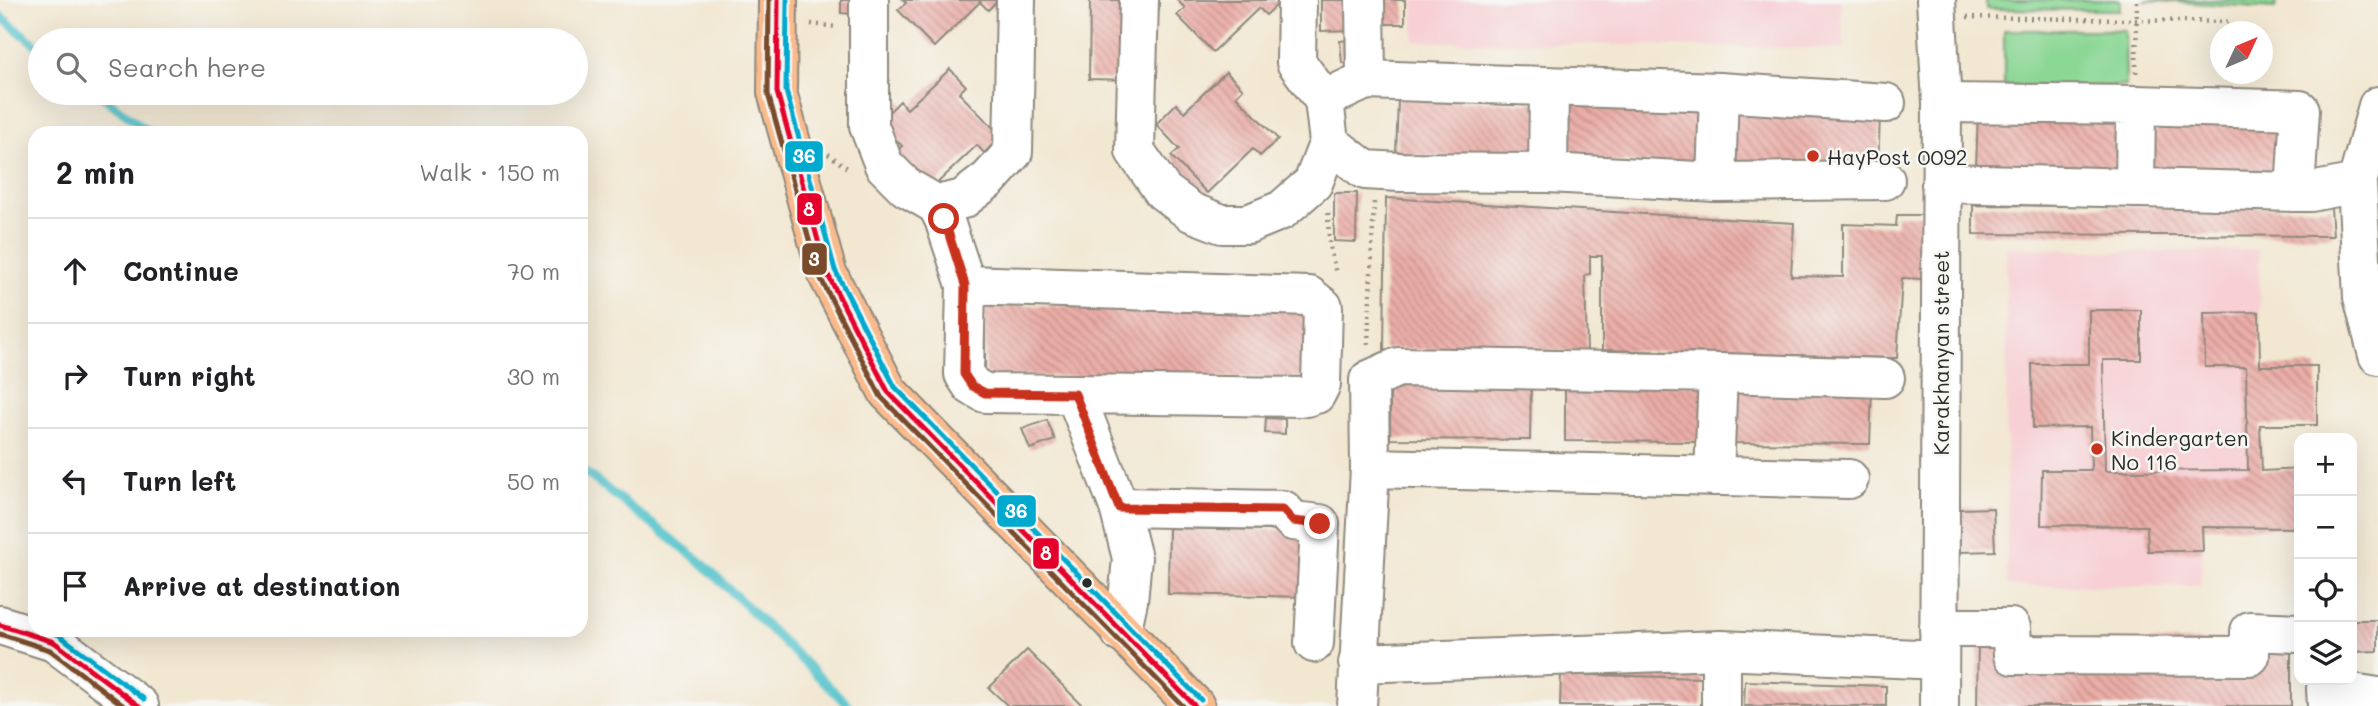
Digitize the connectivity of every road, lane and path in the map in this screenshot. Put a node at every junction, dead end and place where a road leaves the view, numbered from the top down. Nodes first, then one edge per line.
1 (779, 0) edge
2 (869, 0) edge
3 (1016, 0) edge
4 (1139, 0) edge
5 (1297, 0) edge
6 (1365, 0) edge
7 (2137, 0) edge
8 (1946, 9) edge
9 (2136, 19) junction
10 (2210, 21) edge
11 (1366, 80) junction
12 (1549, 87) junction
13 (1719, 92) junction
14 (2136, 92) junction
15 (1324, 100) junction
16 (1886, 103) dead end
17 (1942, 103) junction
18 (2378, 106) edge
19 (1329, 142) junction
20 (1548, 173) junction
21 (1885, 180) dead end
22 (1716, 182) junction
23 (1941, 183) junction
24 (2357, 183) junction
25 (2135, 188) junction
26 (2295, 192) junction
27 (1374, 195) dead end
28 (937, 205) junction
29 (1328, 209) dead end
30 (965, 285) junction
31 (1318, 301) junction
32 (2378, 355) edge
33 (1368, 366) junction
34 (1718, 373) junction
35 (1885, 378) dead end
36 (1075, 394) junction
37 (1370, 468) junction
38 (1714, 476) junction
39 (1849, 479) dead end
40 (1119, 508) junction
41 (0, 625) edge
42 (1121, 633) junction
43 (2294, 633) edge
44 (28, 634) edge
45 (38, 637) edge
46 (1314, 643) dead end
47 (1939, 644) junction
48 (1721, 650) junction
49 (1358, 663) junction
50 (2327, 691) edge
51 (2378, 697) edge
52 (139, 706) edge
53 (1195, 706) edge
54 (1357, 706) edge
55 (1721, 706) edge
56 (1939, 706) edge

1 - 42 main road
2 - 28 street
3 - 28 street
4 - 19 street
5 - 15 street
6 - 11 street
7 - 9 path
8 - 9 path
8 - 17 street, Karakhanyan street
9 - 10 path
9 - 14 path
11 - 12 street
11 - 15 street
12 - 13 street
12 - 20 street
13 - 16 street
13 - 22 street
14 - 17 street
14 - 25 street
14 - 26 street
15 - 19 street
17 - 23 street, Karakhanyan street
18 - 24 street
19 - 20 street
20 - 22 street
21 - 22 street
23 - 25 street
23 - 47 street, Karakhanyan street
24 - 26 street
24 - 32 street
25 - 26 street
27 - 33 path
28 - 30 street
29 - 31 path
30 - 31 street
30 - 36 street
31 - 36 street
33 - 34 street
33 - 37 street
34 - 35 street
34 - 38 street
36 - 40 street
37 - 38 street
37 - 49 street
38 - 39 street
40 - 42 street
40 - 46 street
41 - 44 street
42 - 53 main road
43 - 47 street
45 - 52 street
47 - 48 street
47 - 56 street, Karakhanyan street
48 - 49 street
48 - 55 street
49 - 54 street
50 - 51 street

